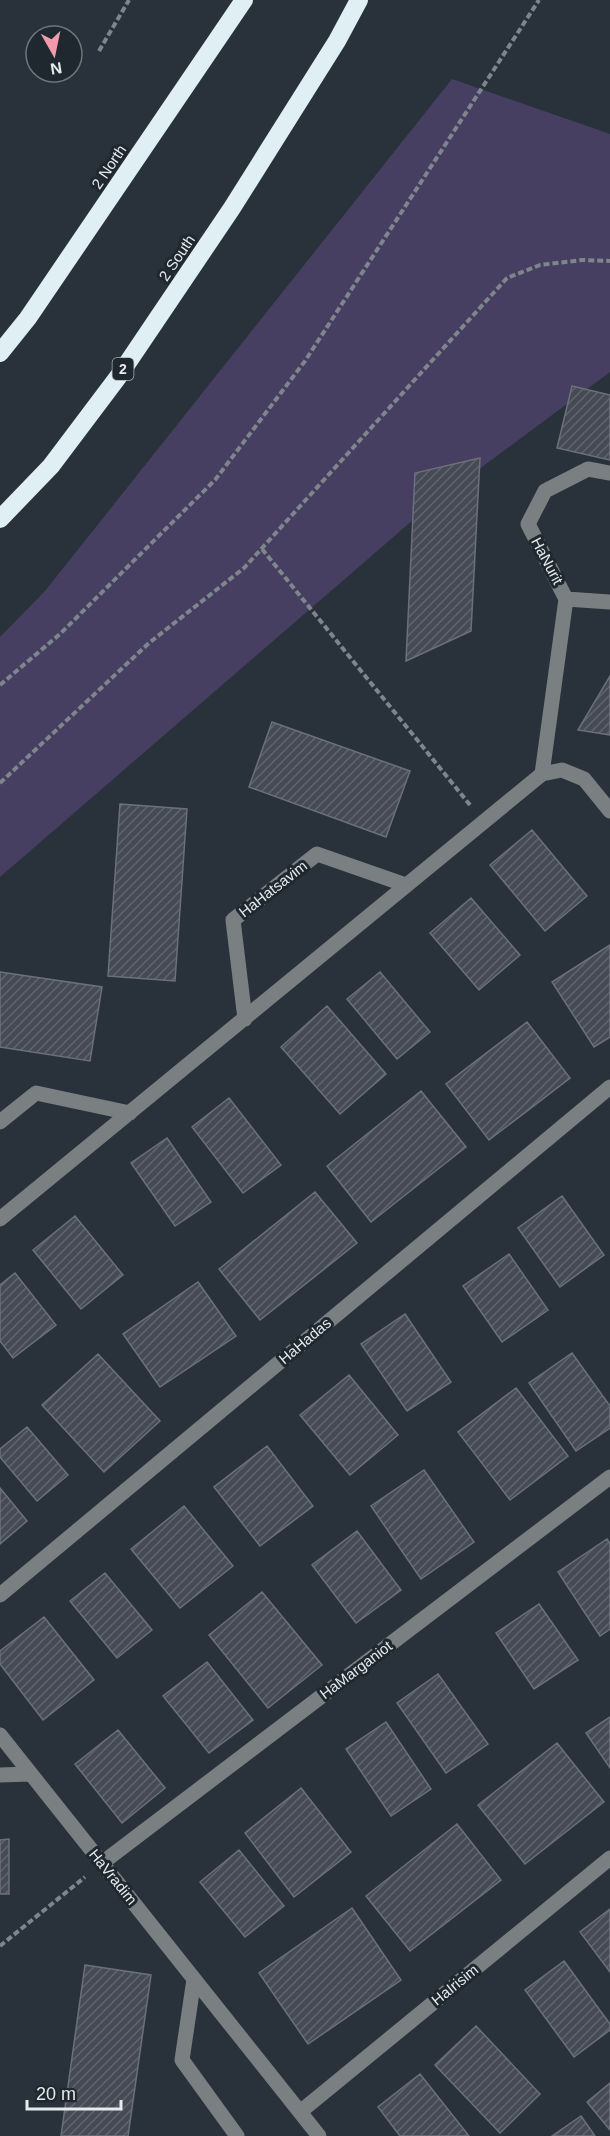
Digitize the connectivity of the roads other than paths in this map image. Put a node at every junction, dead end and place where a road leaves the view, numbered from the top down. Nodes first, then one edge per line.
1 (244, 0) edge
2 (360, 0) edge
3 (0, 353) edge
4 (610, 473) edge
5 (0, 519) edge
6 (566, 598) junction
7 (610, 602) edge
8 (542, 774) junction
9 (610, 812) edge
10 (406, 885) junction
11 (244, 1019) junction
12 (610, 1087) edge
13 (130, 1113) junction
14 (0, 1122) edge
15 (0, 1219) edge
16 (610, 1477) edge
17 (0, 1595) edge
18 (0, 1735) edge
19 (31, 1774) junction
20 (0, 1775) edge
21 (610, 1858) edge
22 (102, 1863) junction
23 (194, 1979) junction
24 (300, 2112) junction
25 (237, 2136) edge
26 (319, 2136) edge

1 - 3 highway, 2 North
2 - 5 highway, 2 South / 2
4 - 6 street, HaNurit
6 - 7 street, HaNurit
6 - 8 street, HaNurit
8 - 9 street
8 - 10 street
10 - 11 street
10 - 11 street, HaHatsavim
11 - 13 street
12 - 17 street, HaHadas
13 - 14 street
13 - 15 street
16 - 22 street, HaMarganiot
18 - 19 street, HaVradim
19 - 20 street
19 - 22 street, HaVradim
21 - 24 street, HaIrisim
22 - 23 street, HaVradim
23 - 24 street, HaVradim
23 - 25 street
24 - 26 street, HaVradim

